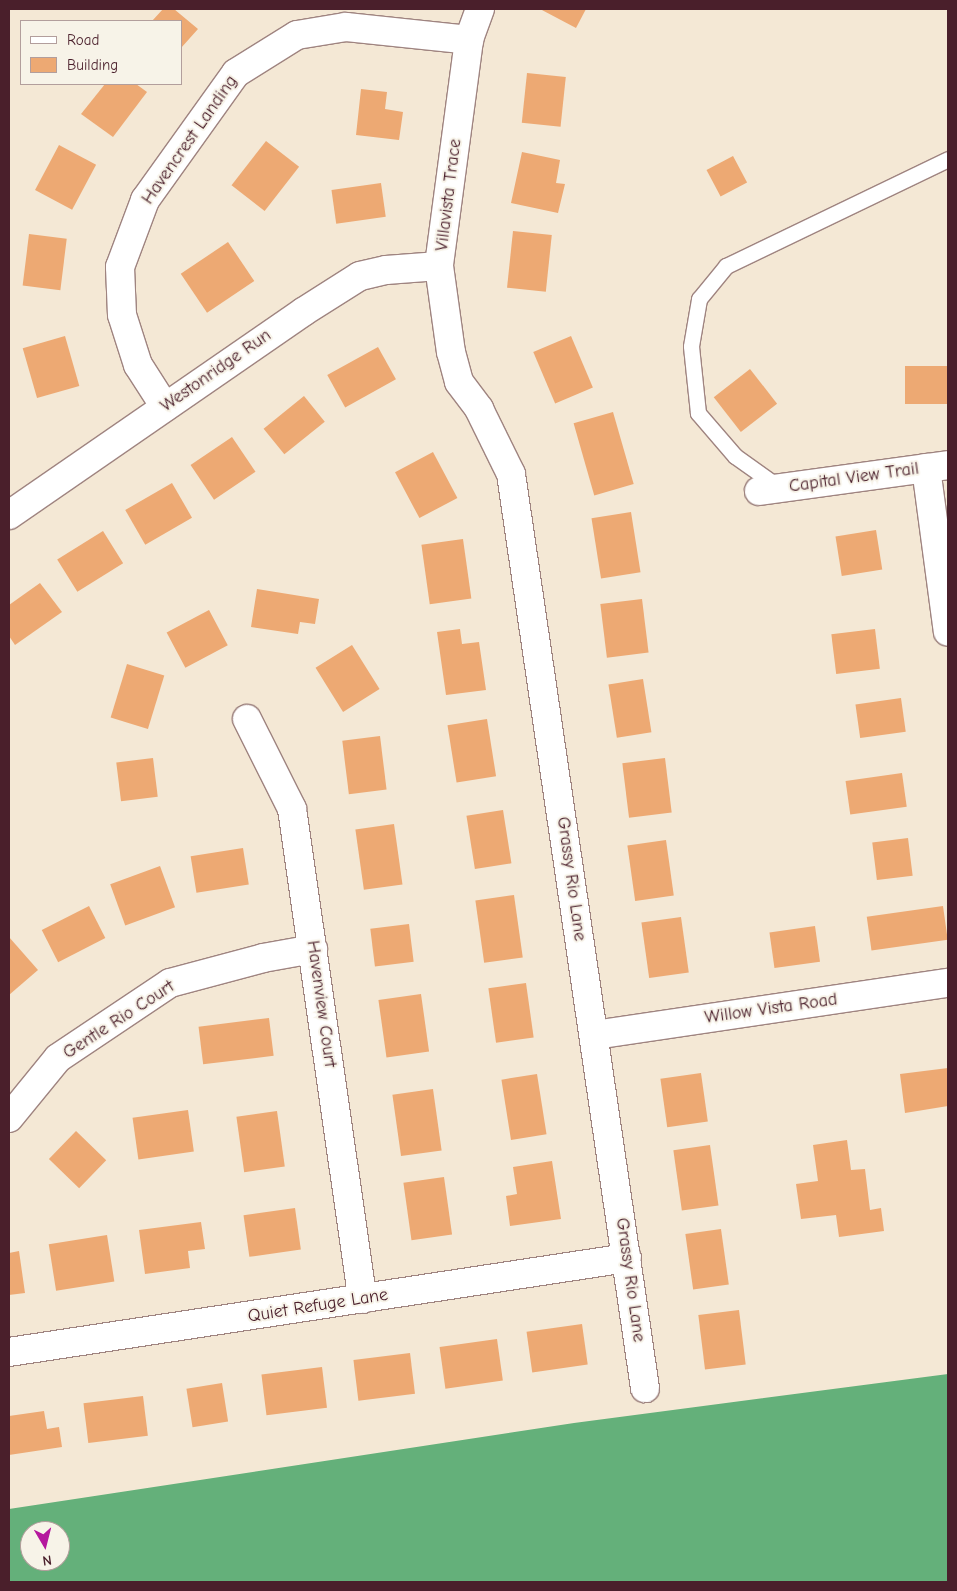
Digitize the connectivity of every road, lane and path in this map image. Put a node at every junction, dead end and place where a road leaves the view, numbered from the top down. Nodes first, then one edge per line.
1 (480, 9) edge
2 (469, 40) junction
3 (948, 159) edge
4 (439, 266) junction
5 (459, 382) joint
6 (165, 407) junction
7 (937, 467) edge
8 (769, 489) joint
9 (9, 515) edge
10 (948, 632) edge
11 (247, 719) dead end
12 (313, 949) junction
13 (948, 982) edge
14 (594, 1035) junction
15 (9, 1118) edge
16 (627, 1258) junction
17 (363, 1299) junction
18 (9, 1352) edge
19 (645, 1388) dead end

1 - 2 street, Villavista Trace
2 - 4 street, Villavista Trace
2 - 6 street, Havencrest Landing
3 - 8 lane
4 - 5 street, Villavista Trace
4 - 6 street, Westonridge Run
5 - 14 street, Grassy Rio Lane
6 - 9 street, Westonridge Run
7 - 8 street, Capital View Trail
7 - 10 street
11 - 12 street, Havenview Court
12 - 15 street, Gentle Rio Court
12 - 17 street, Havenview Court
13 - 14 street, Willow Vista Road
14 - 16 street, Grassy Rio Lane
16 - 17 street, Quiet Refuge Lane
16 - 19 street, Grassy Rio Lane
17 - 18 street, Quiet Refuge Lane

